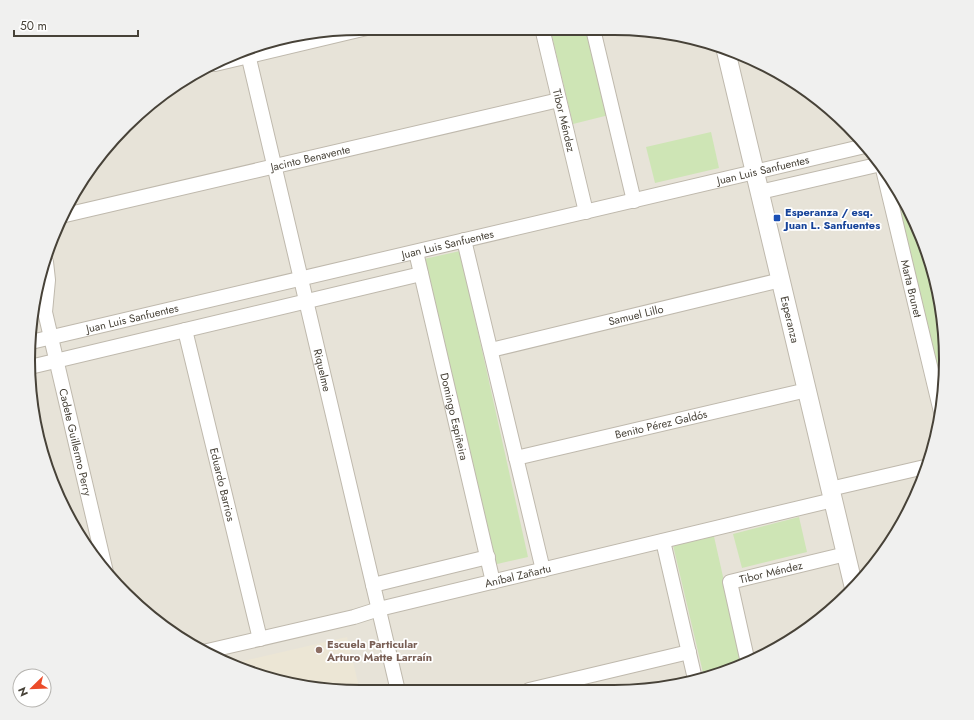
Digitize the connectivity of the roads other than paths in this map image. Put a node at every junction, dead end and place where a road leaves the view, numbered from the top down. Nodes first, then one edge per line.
1 (544, 35) edge
2 (594, 35) edge
3 (321, 38) edge
4 (264, 50) edge
5 (248, 55) edge
6 (732, 58) edge
7 (559, 100) junction
8 (859, 147) edge
9 (275, 166) junction
10 (875, 167) edge
11 (755, 172) junction
12 (886, 183) edge
13 (760, 192) junction
14 (634, 201) junction
15 (586, 212) junction
16 (70, 214) edge
17 (464, 240) junction
18 (416, 252) junction
19 (47, 272) edge
20 (421, 274) junction
21 (301, 278) junction
22 (781, 280) junction
23 (306, 301) junction
24 (40, 305) edge
25 (45, 312) junction
26 (185, 330) junction
27 (51, 337) junction
28 (36, 341) edge
29 (491, 350) junction
30 (56, 360) junction
31 (35, 365) edge
32 (807, 390) junction
33 (937, 394) edge
34 (516, 458) junction
35 (920, 469) edge
36 (832, 495) junction
37 (663, 541) junction
38 (846, 554) junction
39 (488, 557) junction
40 (103, 559) edge
41 (543, 570) junction
42 (852, 581) edge
43 (493, 582) junction
44 (373, 585) junction
45 (379, 609) junction
46 (260, 639) junction
47 (213, 650) edge
48 (689, 652) junction
49 (746, 656) edge
50 (695, 675) edge
51 (397, 685) edge
52 (550, 685) edge

1 - 7 street, Tibor Méndez
2 - 14 street
3 - 4 street
5 - 9 street, Riquelme
6 - 11 street, Esperanza
7 - 9 street, Jacinto Benavente
7 - 15 street, Tibor Méndez
8 - 11 street, Juan Luis Sanfuentes
9 - 16 street, Jacinto Benavente
9 - 21 street, Riquelme
10 - 13 street, Juan Luis Sanfuentes
11 - 13 street, Esperanza
11 - 14 street, Juan Luis Sanfuentes
12 - 33 street, Marta Brunet
13 - 22 street, Esperanza
14 - 15 street, Juan Luis Sanfuentes
15 - 17 street, Juan Luis Sanfuentes
17 - 18 street, Juan Luis Sanfuentes
17 - 29 street
18 - 20 street, Domingo Espiñeira
18 - 21 street, Juan Luis Sanfuentes
19 - 25 street, Cadete Guillermo Perry
20 - 23 street
20 - 39 street, Domingo Espiñeira
21 - 23 street, Riquelme
21 - 27 street, Juan Luis Sanfuentes
22 - 29 street, Samuel Lillo
22 - 32 street, Esperanza
23 - 26 street
23 - 44 street, Riquelme
24 - 25 street, Cadete Guillermo Perry
25 - 27 street, Cadete Guillermo Perry
26 - 30 street
26 - 46 street, Eduardo Barrios
27 - 28 street, Juan Luis Sanfuentes
27 - 30 street, Cadete Guillermo Perry
29 - 34 street
30 - 31 street
30 - 40 street, Cadete Guillermo Perry
32 - 34 street, Benito Pérez Galdós
32 - 36 street, Esperanza
34 - 41 street
35 - 36 street, Aníbal Zañartu
36 - 37 street, Aníbal Zañartu
36 - 38 street, Esperanza
37 - 41 street, Aníbal Zañartu
37 - 48 street
38 - 42 street, Esperanza
38 - 49 street, Tibor Méndez
39 - 43 street, Domingo Espiñeira
39 - 44 street
41 - 43 street, Aníbal Zañartu
43 - 45 street, Aníbal Zañartu
44 - 45 street, Riquelme
45 - 46 street, Aníbal Zañartu
45 - 51 street, Riquelme
46 - 47 street, Aníbal Zañartu
48 - 50 street
48 - 52 street

